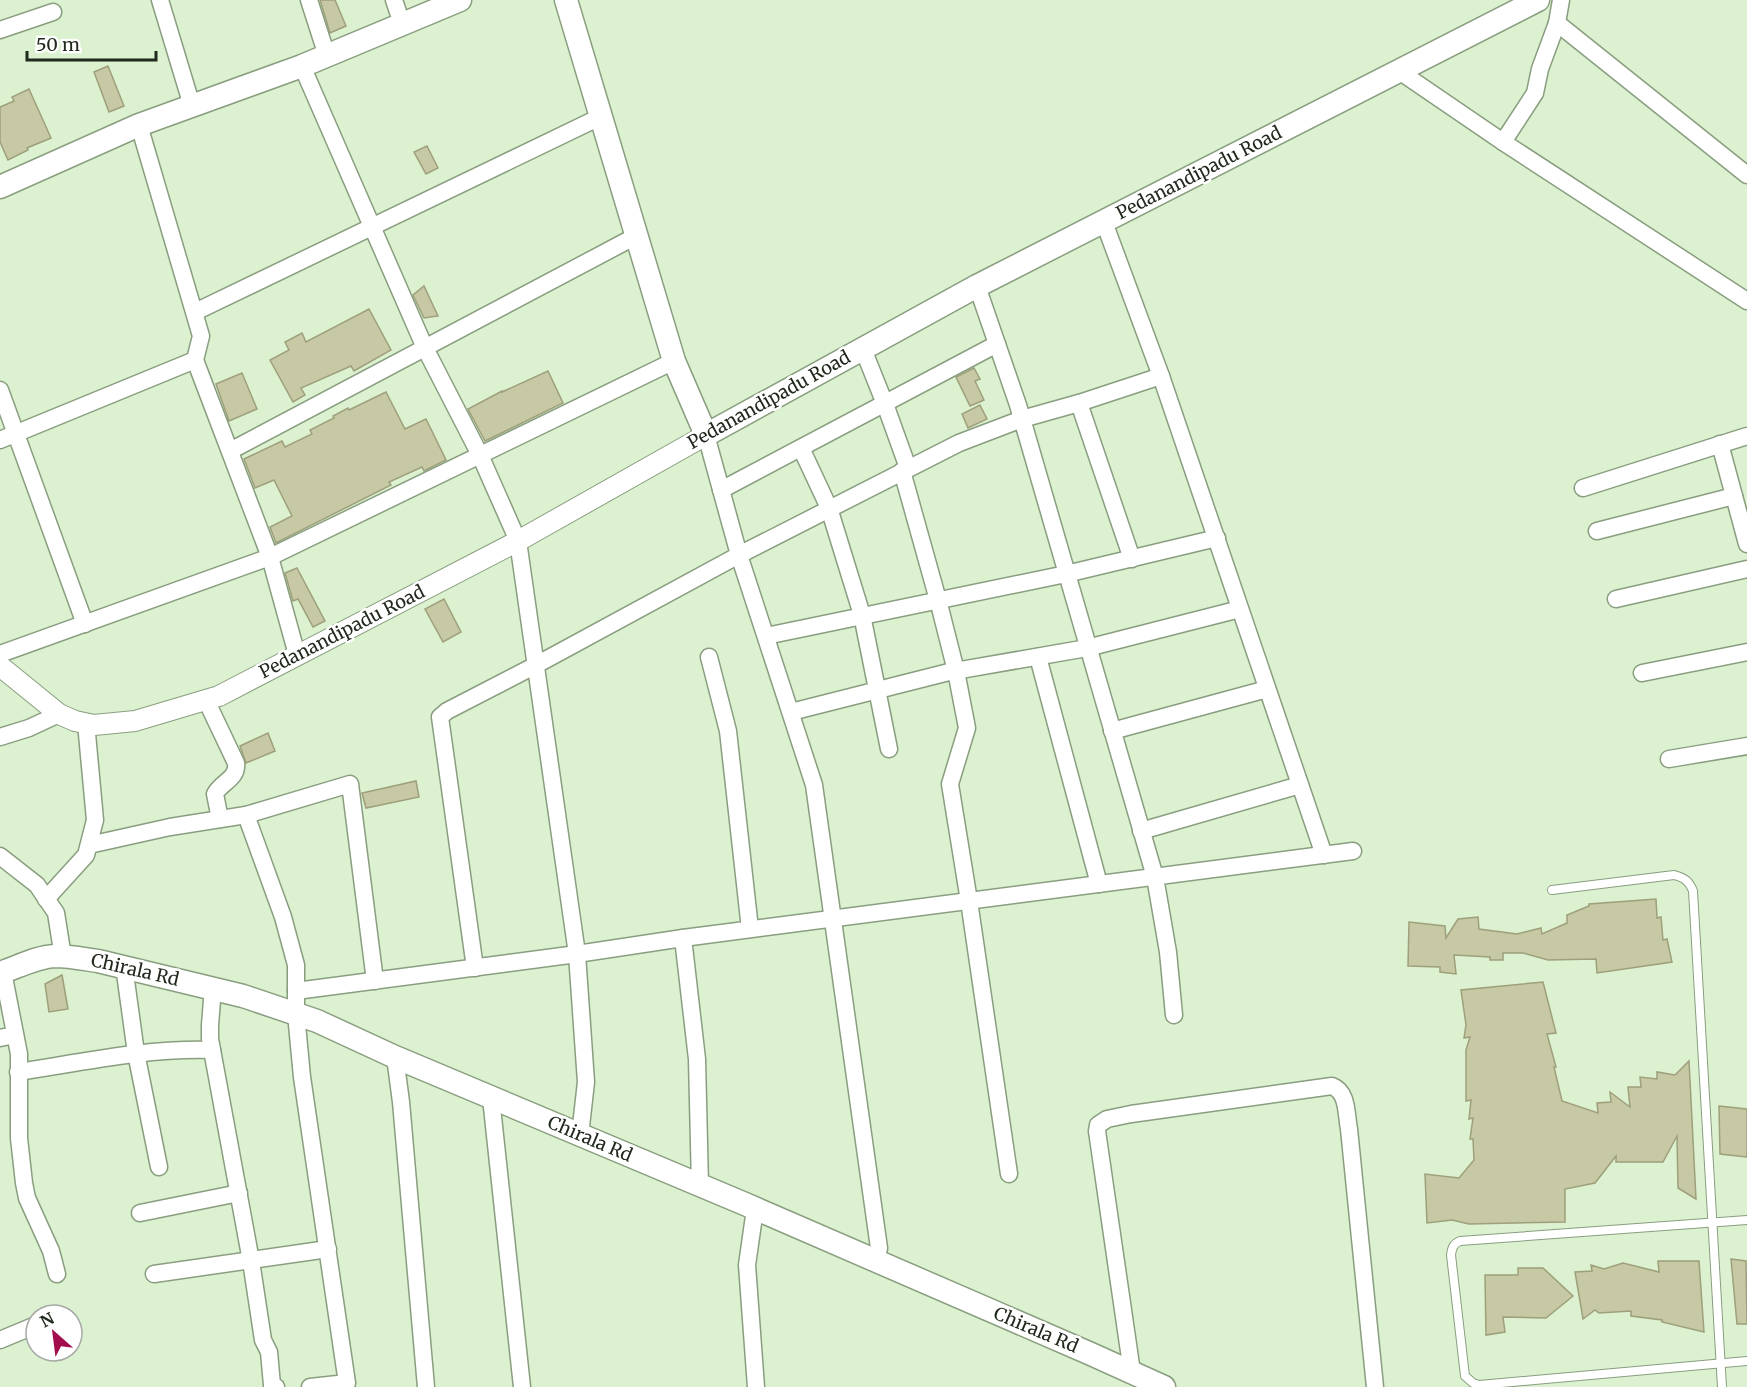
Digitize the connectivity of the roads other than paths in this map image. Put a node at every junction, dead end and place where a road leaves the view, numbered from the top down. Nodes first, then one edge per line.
1 (160, 0) edge
2 (309, 0) edge
3 (394, 0) edge
4 (460, 0) edge
5 (566, 0) edge
6 (1561, 0) edge
7 (1529, 2) edge
8 (52, 12) dead end
9 (1557, 23) junction
10 (402, 24) junction
11 (0, 30) edge
12 (327, 56) junction
13 (302, 66) junction
14 (1399, 71) junction
15 (192, 106) junction
16 (600, 117) junction
17 (139, 125) junction
18 (1503, 142) junction
19 (1747, 175) edge
20 (0, 187) edge
21 (1104, 222) junction
22 (371, 227) junction
23 (636, 236) junction
24 (977, 286) junction
25 (1747, 301) edge
26 (195, 312) junction
27 (997, 345) junction
28 (425, 348) junction
29 (863, 349) junction
30 (195, 360) junction
31 (674, 362) junction
32 (1161, 376) junction
33 (0, 390) edge
34 (1079, 403) junction
35 (885, 404) junction
36 (1022, 419) junction
37 (706, 435) junction
38 (1747, 436) edge
39 (8, 437) edge
40 (1720, 444) junction
41 (801, 448) junction
42 (230, 451) junction
43 (480, 455) junction
44 (905, 470) junction
45 (1583, 488) dead end
46 (721, 490) junction
47 (1734, 496) junction
48 (830, 508) junction
49 (1597, 531) dead end
50 (1217, 538) junction
51 (518, 541) junction
52 (1747, 544) edge
53 (739, 555) junction
54 (270, 557) junction
55 (1132, 559) junction
56 (1747, 569) edge
57 (1066, 574) junction
58 (1616, 599) dead end
59 (938, 600) junction
60 (1240, 609) junction
61 (862, 615) junction
62 (85, 624) junction
63 (766, 636) junction
64 (1088, 648) junction
65 (1747, 652) edge
66 (0, 654) edge
67 (297, 655) junction
68 (709, 657) dead end
69 (1038, 657) junction
70 (536, 665) junction
71 (0, 666) edge
72 (956, 671) junction
73 (1642, 673) dead end
74 (1267, 689) junction
75 (878, 690) junction
76 (206, 700) junction
77 (791, 712) junction
78 (58, 714) junction
79 (86, 723) junction
80 (1112, 731) junction
81 (0, 737) edge
82 (1747, 746) edge
83 (889, 749) dead end
84 (1669, 759) dead end
85 (1300, 785) junction
86 (246, 815) junction
87 (220, 819) junction
88 (1141, 831) junction
89 (89, 845) junction
90 (1353, 851) dead end
91 (1324, 855) junction
92 (0, 856) edge
93 (1155, 877) junction
94 (1100, 884) junction
95 (1552, 890) dead end
96 (46, 899) junction
97 (969, 901) junction
98 (832, 919) junction
99 (750, 929) junction
100 (683, 938) junction
101 (577, 954) junction
102 (63, 957) junction
103 (124, 966) junction
104 (475, 968) junction
105 (1, 973) edge
106 (375, 981) junction
107 (213, 988) junction
108 (296, 991) junction
109 (296, 1014) junction
110 (1174, 1015) dead end
111 (7, 1036) edge
112 (212, 1050) junction
113 (136, 1053) junction
114 (395, 1057) junction
115 (18, 1072) junction
116 (491, 1098) junction
117 (580, 1135) junction
118 (159, 1167) dead end
119 (1009, 1174) dead end
120 (700, 1186) junction
121 (239, 1193) junction
122 (755, 1209) junction
123 (140, 1213) dead end
124 (1747, 1220) edge
125 (1712, 1222) junction
126 (328, 1249) junction
127 (251, 1261) junction
128 (876, 1261) junction
129 (57, 1274) dead end
130 (154, 1274) dead end
131 (24, 1330) edge
132 (0, 1340) edge
133 (1747, 1361) edge
134 (1720, 1362) junction
135 (1132, 1372) junction
136 (276, 1387) edge
137 (310, 1387) edge
138 (426, 1387) edge
139 (522, 1387) edge
140 (756, 1387) edge
141 (1164, 1387) edge
142 (1375, 1387) edge
143 (1722, 1387) edge

1 - 15 street
2 - 12 street
3 - 10 street
4 - 10 main road
5 - 16 main road
6 - 9 street
7 - 14 main road, Pedanandipadu Road
8 - 11 street
9 - 18 street
9 - 19 street
10 - 12 main road
12 - 13 main road
13 - 15 main road
13 - 22 street
14 - 18 street
14 - 21 main road, Pedanandipadu Road
15 - 17 main road
16 - 22 street
16 - 23 main road
17 - 20 main road
17 - 26 street
18 - 25 street
21 - 24 main road, Pedanandipadu Road
21 - 32 street
22 - 26 street
22 - 28 street
23 - 28 street
23 - 31 main road
24 - 27 street
24 - 29 main road, Pedanandipadu Road
26 - 30 street
27 - 35 street
27 - 36 street
28 - 42 street
28 - 43 street
29 - 35 street
29 - 37 main road, Pedanandipadu Road
30 - 39 street
30 - 42 street
31 - 37 main road
31 - 43 street
32 - 34 street
32 - 50 street
33 - 39 street
34 - 36 street
34 - 55 street
35 - 41 street
35 - 44 street
36 - 44 street
36 - 57 street
37 - 46 street
37 - 51 street, Pedanandipadu Road
38 - 40 street
39 - 62 street
40 - 45 street
40 - 47 street
41 - 46 street
41 - 48 street
42 - 54 street
43 - 51 street
43 - 54 street
44 - 48 street
44 - 59 street
46 - 53 street
47 - 49 street
47 - 52 street
48 - 53 street
48 - 61 street
50 - 55 street
50 - 60 street
51 - 67 street, Pedanandipadu Road
51 - 70 street
53 - 63 street
53 - 70 street
54 - 62 street
54 - 67 street
55 - 57 street
56 - 58 street
57 - 59 street
57 - 64 street
59 - 61 street
59 - 72 street
60 - 64 street
60 - 74 street
61 - 63 street
61 - 75 street
62 - 66 street
63 - 77 street
64 - 69 street
64 - 80 street
65 - 73 street
67 - 76 street, Pedanandipadu Road
68 - 99 street
69 - 72 street
69 - 94 street
70 - 101 street
70 - 104 street
71 - 78 street, Pedanandipadu Road
72 - 75 street
72 - 97 street
74 - 80 street
74 - 85 street
75 - 77 street
75 - 83 street
76 - 79 street, Pedanandipadu Road
76 - 87 street
77 - 98 street
78 - 79 street, Pedanandipadu Road
78 - 81 street
79 - 89 street
80 - 88 street
82 - 84 street
85 - 88 street
85 - 91 street
86 - 87 street
86 - 106 street
86 - 108 street
87 - 89 street
88 - 93 street
89 - 96 street
90 - 91 street
91 - 93 street
92 - 96 street
93 - 94 street
93 - 110 street
94 - 97 street
95 - 125 lane
96 - 102 street
97 - 98 street
97 - 119 street
98 - 99 street
98 - 128 street
99 - 100 street
100 - 101 street
100 - 120 street
101 - 104 street
101 - 117 street
102 - 103 main road, Chirala Rd
102 - 105 main road, Chirala Rd
103 - 107 main road, Chirala Rd
103 - 113 street
104 - 106 street
105 - 111 street
106 - 108 street
107 - 109 main road, Chirala Rd
107 - 112 street
108 - 109 street
109 - 114 main road, Chirala Rd
109 - 126 street
111 - 115 street
112 - 113 street
112 - 121 street
113 - 115 street
113 - 118 street
114 - 116 main road, Chirala Rd
114 - 138 street
115 - 129 street
116 - 117 main road, Chirala Rd
116 - 139 street
117 - 120 main road, Chirala Rd
120 - 122 main road, Chirala Rd
121 - 123 street
121 - 127 street
122 - 128 main road, Chirala Rd
122 - 140 street
124 - 125 lane
125 - 134 lane
125 - 134 lane
126 - 127 street
126 - 137 street
127 - 130 street
127 - 136 street
128 - 135 main road, Chirala Rd
131 - 132 street
133 - 134 lane
134 - 143 lane
135 - 141 main road, Chirala Rd
135 - 142 street

